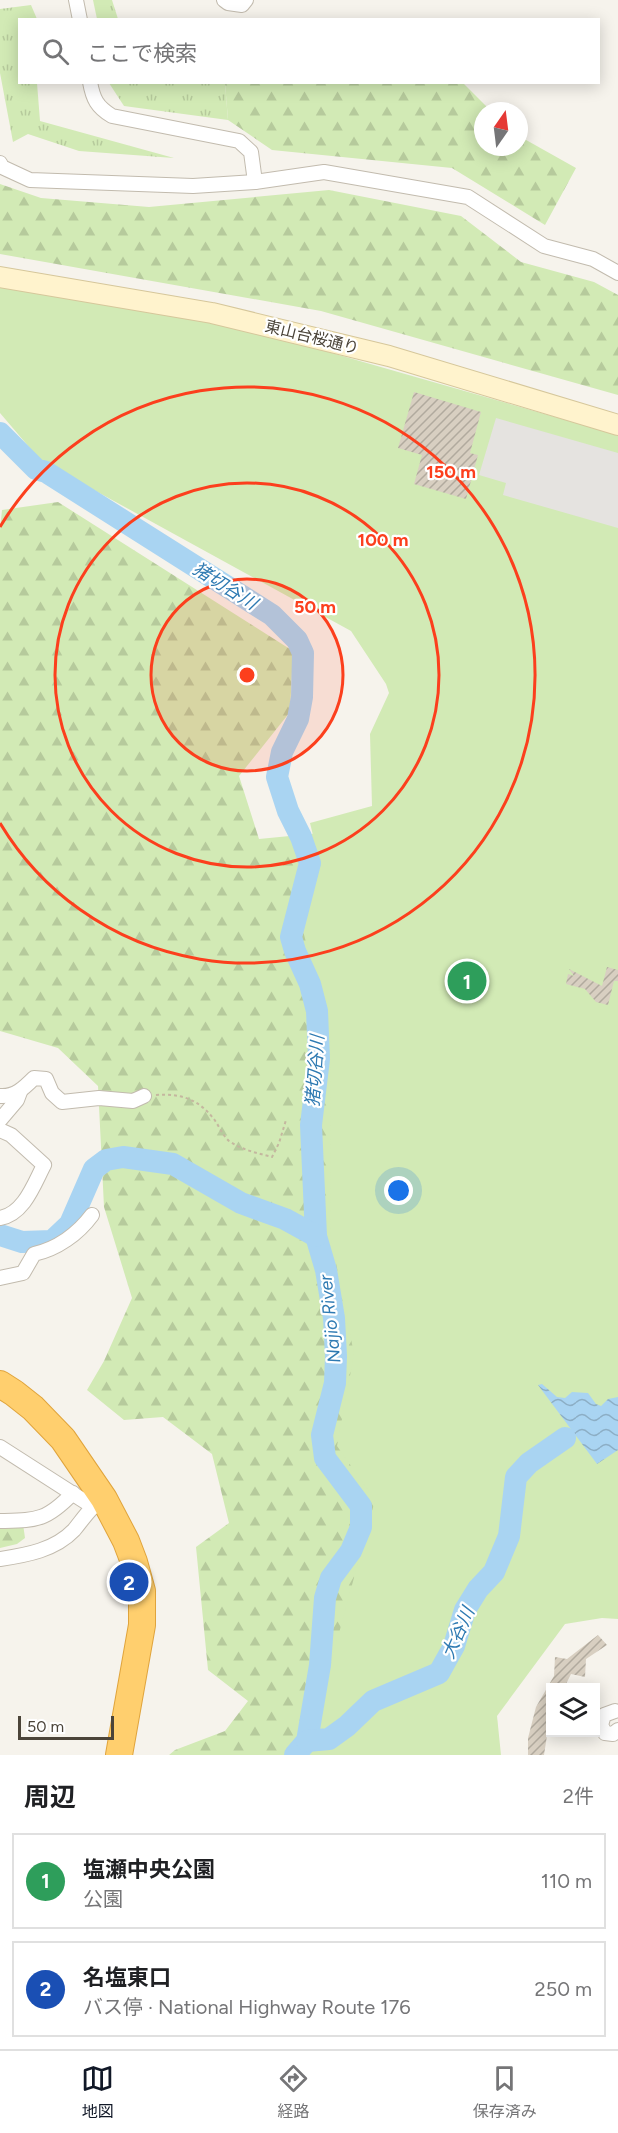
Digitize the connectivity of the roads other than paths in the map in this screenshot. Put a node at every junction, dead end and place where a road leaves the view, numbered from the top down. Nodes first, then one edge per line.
1 (76, 0) edge
2 (224, 0) edge
3 (246, 0) edge
4 (80, 18) edge
5 (90, 84) edge
6 (0, 163) edge
7 (255, 182) junction
8 (618, 273) edge
9 (0, 277) edge
10 (618, 425) edge
11 (20, 1092) junction
12 (0, 1096) edge
13 (144, 1096) road end
14 (0, 1120) edge
15 (0, 1130) edge
16 (92, 1215) dead end
17 (0, 1218) edge
18 (0, 1278) edge
19 (0, 1384) edge
20 (0, 1447) edge
21 (73, 1493) junction
22 (98, 1503) junction
23 (0, 1521) edge
24 (0, 1559) edge
25 (617, 1707) edge
26 (618, 1730) edge
27 (119, 1755) edge

1 - 4 street
2 - 3 street
5 - 7 street
6 - 7 street
7 - 8 street
9 - 10 street, 東山台桜通り
11 - 12 street
11 - 13 street
11 - 14 street
15 - 17 street
16 - 18 street
19 - 22 highway
20 - 21 street
21 - 22 street
21 - 23 street
22 - 24 street
22 - 27 highway
25 - 26 street

